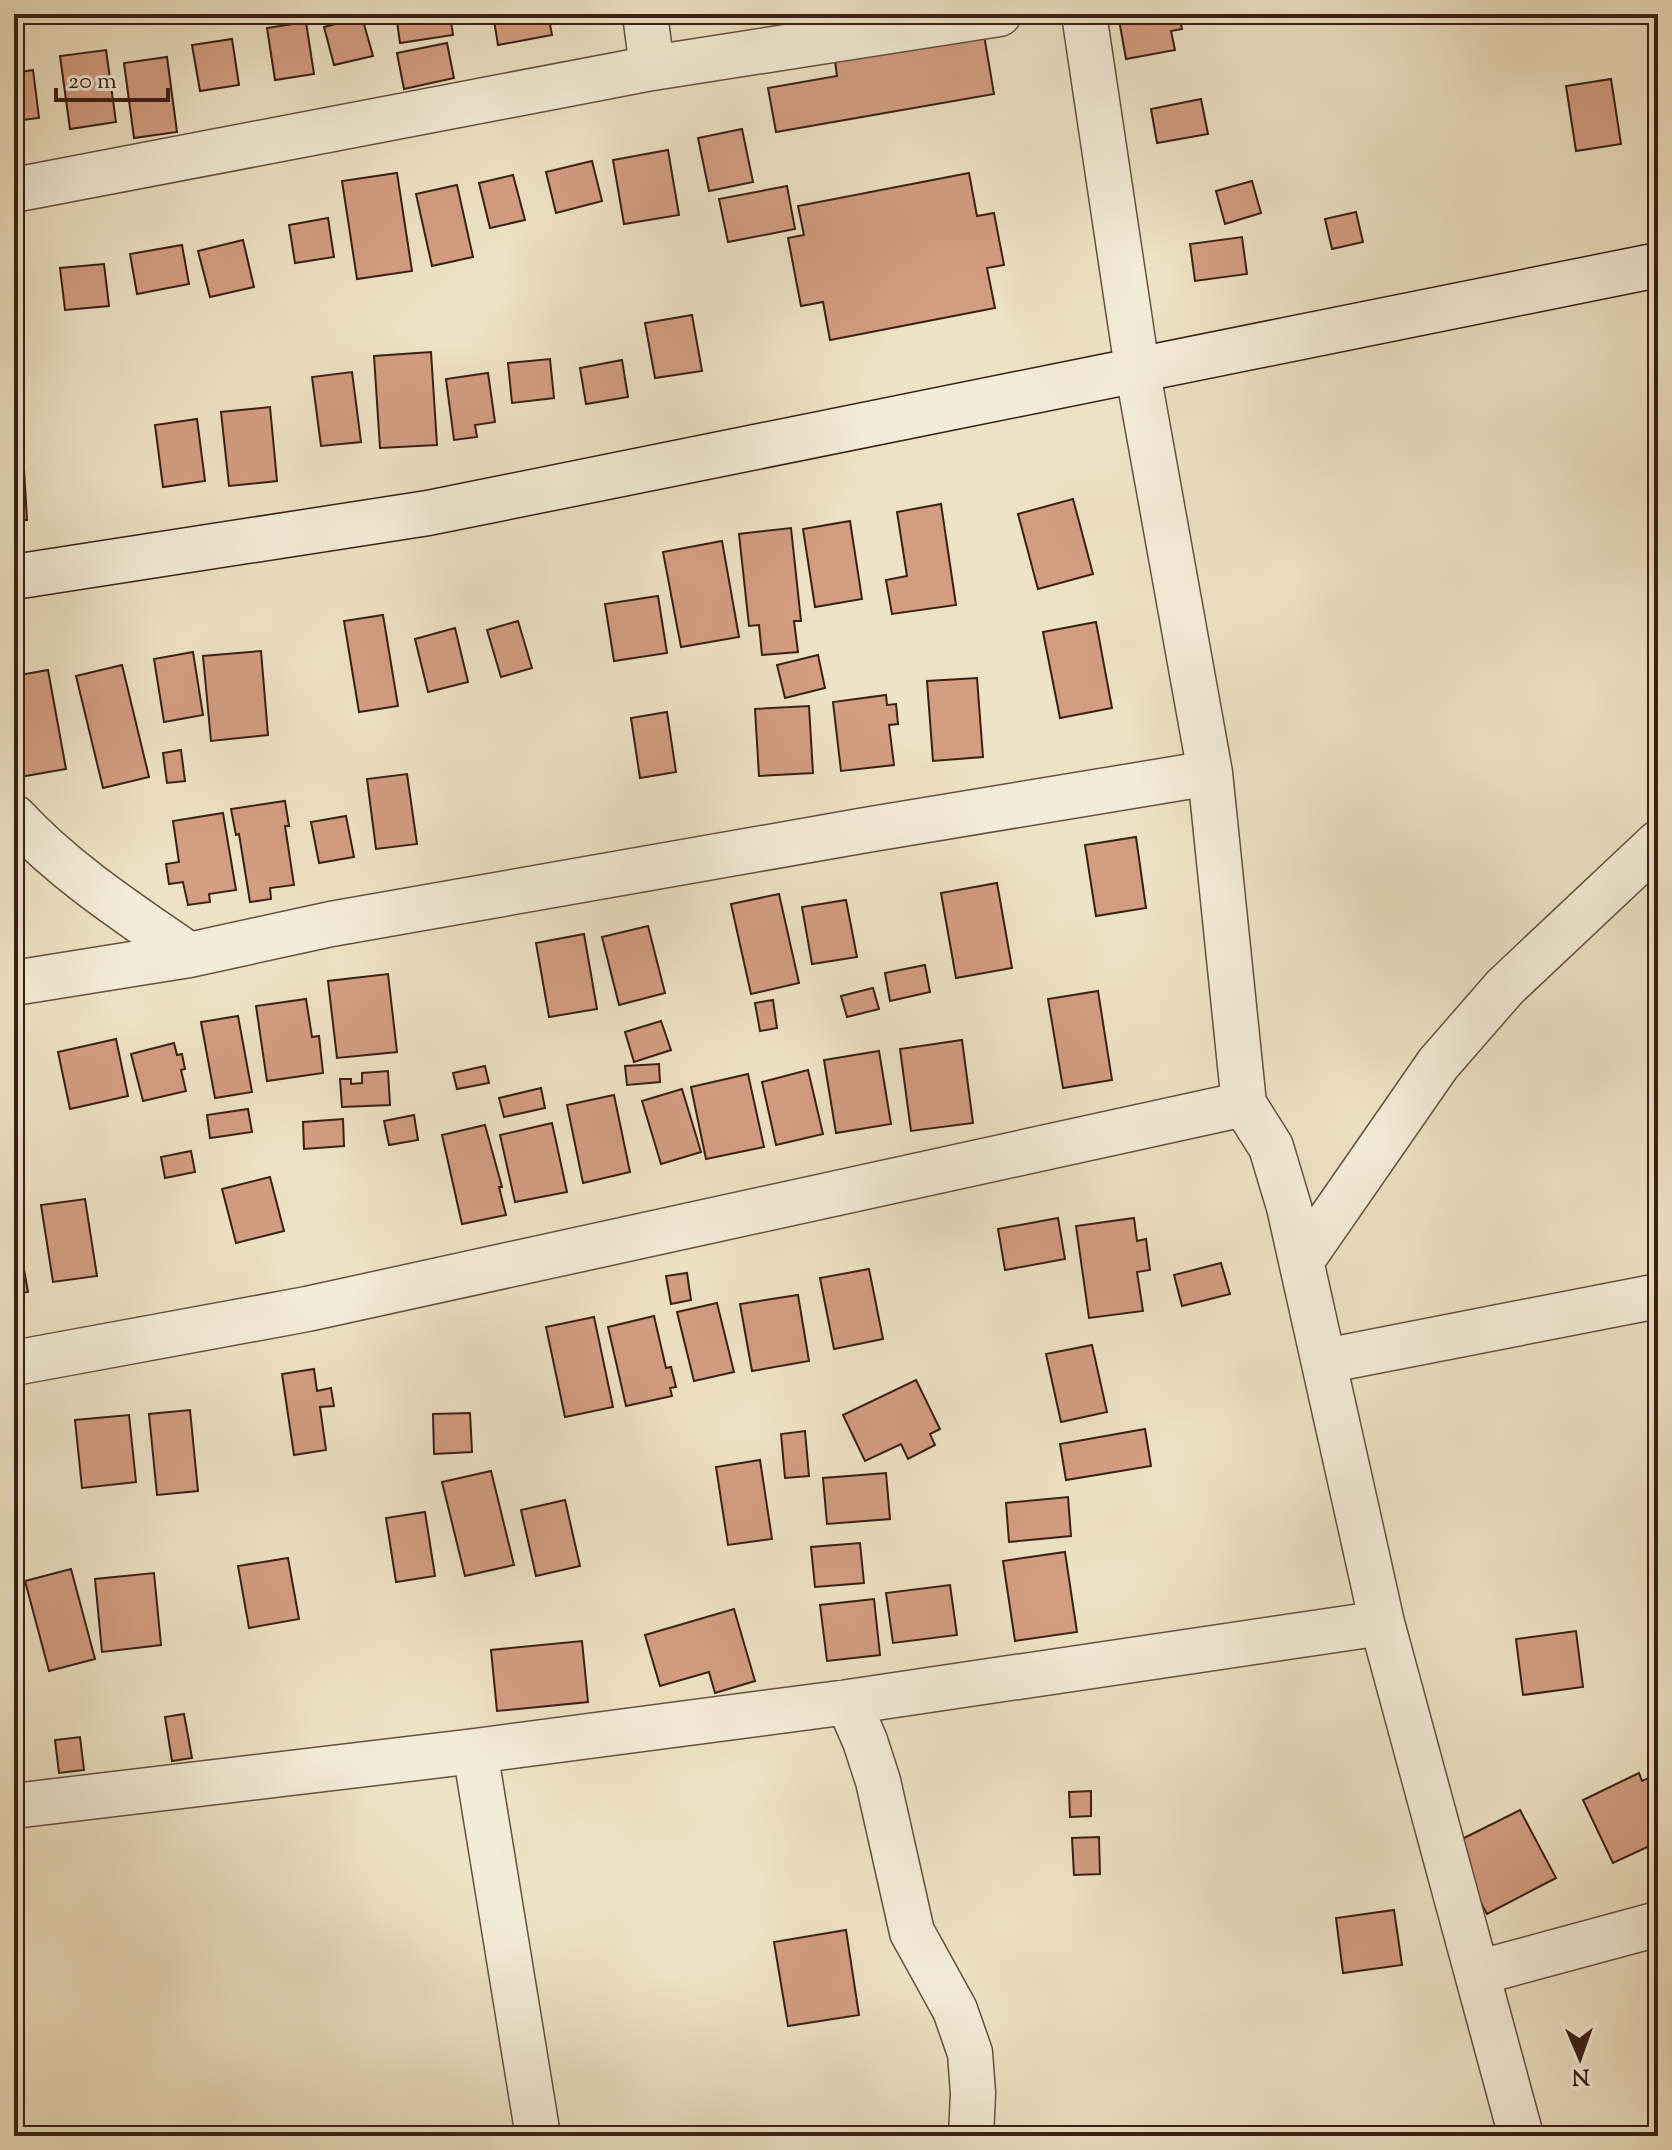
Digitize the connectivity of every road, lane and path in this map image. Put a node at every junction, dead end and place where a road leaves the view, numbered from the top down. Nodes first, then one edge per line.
1 (645, 14) edge
2 (999, 14) edge
3 (1084, 14) edge
4 (652, 68) junction
5 (14, 190) edge
6 (1658, 265) edge
7 (1137, 368) junction
8 (14, 577) edge
9 (1210, 773) junction
10 (14, 817) edge
11 (1658, 843) edge
12 (189, 955) junction
13 (14, 983) edge
14 (1244, 1104) junction
15 (1302, 1260) junction
16 (1658, 1296) edge
17 (1325, 1361) junction
18 (14, 1363) edge
19 (1382, 1623) junction
20 (848, 1702) junction
21 (475, 1751) junction
22 (14, 1806) edge
23 (1658, 1924) edge
24 (1477, 1973) junction
25 (538, 2136) edge
26 (971, 2136) edge
27 (1521, 2136) edge

1 - 4 street
2 - 4 street
3 - 7 street
4 - 5 street
6 - 7 street
7 - 8 street
7 - 9 street
9 - 12 street
9 - 14 street
10 - 12 street
11 - 15 street
12 - 13 street
14 - 15 street
14 - 18 street
15 - 17 street
16 - 17 street
17 - 19 street
19 - 20 street
19 - 24 street
20 - 21 street
20 - 26 street
21 - 22 street
21 - 25 street
23 - 24 street
24 - 27 street

